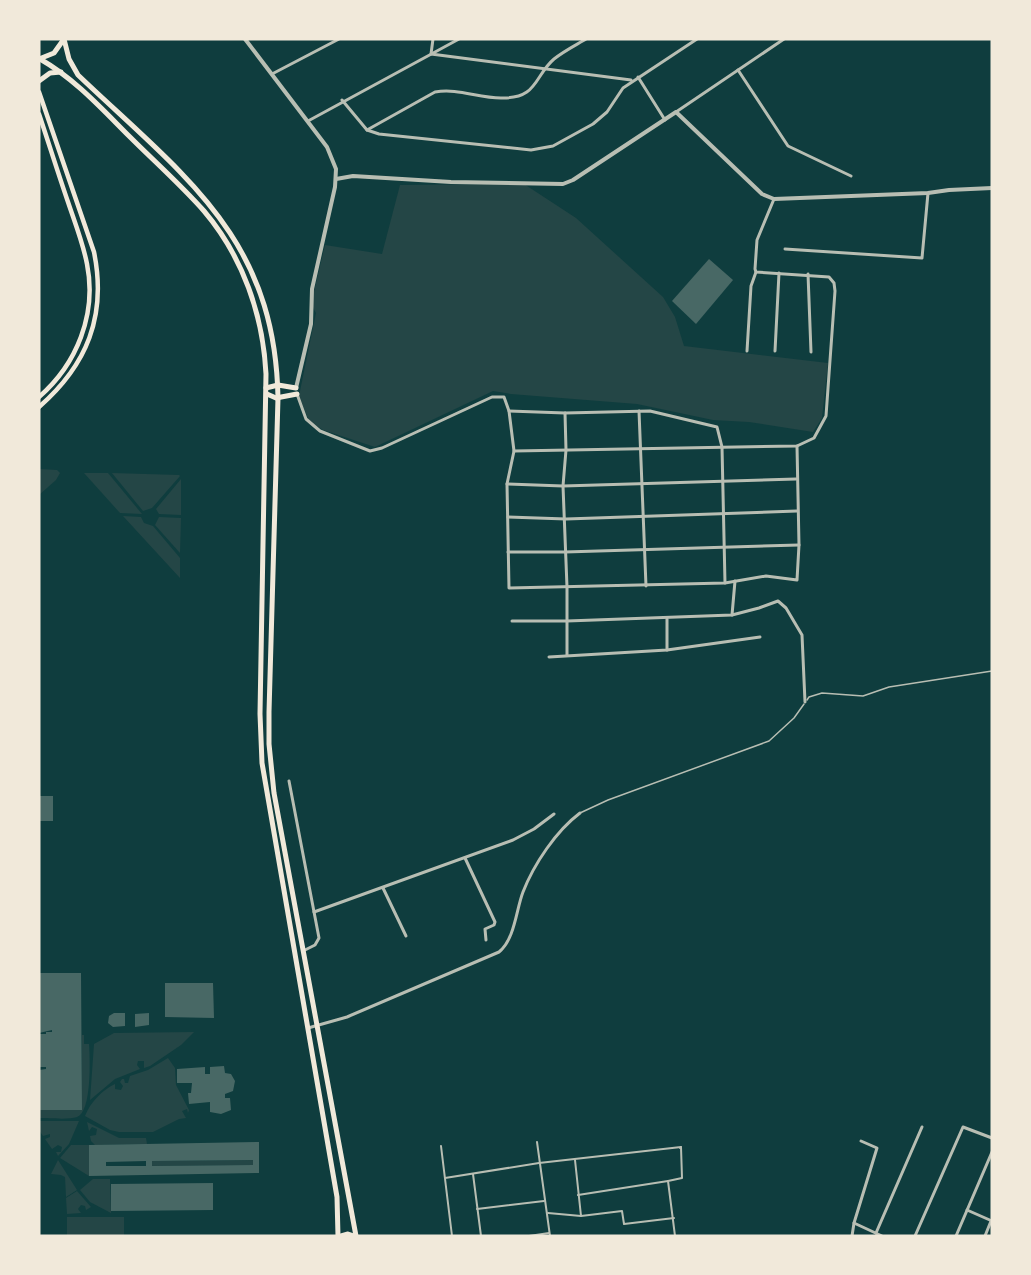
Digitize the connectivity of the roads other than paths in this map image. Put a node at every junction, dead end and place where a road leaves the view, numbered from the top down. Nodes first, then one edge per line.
1 (64, 39) edge
2 (244, 39) edge
3 (339, 39) edge
4 (433, 39) edge
5 (459, 39) edge
6 (586, 39) edge
7 (697, 39) edge
8 (784, 39) edge
9 (431, 54) junction
10 (39, 59) edge
11 (544, 68) junction
12 (738, 70) junction
13 (61, 72) junction
14 (272, 74) junction
15 (638, 77) junction
16 (633, 80) junction
17 (39, 81) edge
18 (39, 92) edge
19 (342, 100) junction
20 (676, 112) junction
21 (39, 114) edge
22 (665, 120) junction
23 (308, 121) junction
24 (367, 130) junction
25 (183, 175) junction
26 (851, 176) dead end
27 (336, 179) junction
28 (175, 182) junction
29 (195, 187) junction
30 (992, 188) edge
31 (184, 191) junction
32 (928, 193) junction
33 (774, 199) junction
34 (785, 249) dead end
35 (756, 272) junction
36 (778, 273) junction
37 (808, 274) junction
38 (747, 351) dead end
39 (775, 351) dead end
40 (811, 352) dead end
41 (278, 385) junction
42 (267, 391) junction
43 (296, 391) junction
44 (39, 397) edge
45 (278, 398) junction
46 (39, 407) edge
47 (509, 411) junction
48 (639, 411) junction
49 (565, 413) junction
50 (797, 446) junction
51 (722, 447) junction
52 (641, 448) junction
53 (566, 450) junction
54 (514, 451) junction
55 (797, 479) junction
56 (723, 481) junction
57 (642, 483) junction
58 (507, 484) junction
59 (563, 486) junction
60 (797, 512) junction
61 (724, 513) junction
62 (643, 516) junction
63 (508, 517) junction
64 (566, 519) junction
65 (799, 545) junction
66 (725, 547) junction
67 (645, 550) junction
68 (508, 552) junction
69 (566, 552) junction
70 (735, 581) junction
71 (725, 583) junction
72 (646, 585) junction
73 (567, 586) junction
74 (732, 615) junction
75 (667, 618) junction
76 (512, 621) dead end
77 (567, 621) junction
78 (760, 637) dead end
79 (667, 650) junction
80 (567, 655) junction
81 (549, 657) dead end
82 (992, 671) edge
83 (805, 702) junction
84 (289, 782) dead end
85 (580, 813) joint
86 (554, 814) dead end
87 (465, 858) junction
88 (383, 888) junction
89 (314, 912) junction
90 (406, 936) dead end
91 (486, 940) dead end
92 (303, 951) junction
93 (316, 1025) junction
94 (308, 1028) junction
95 (326, 1080) junction
96 (318, 1081) junction
97 (922, 1127) dead end
98 (992, 1138) edge
99 (861, 1141) dead end
100 (537, 1142) dead end
101 (441, 1146) dead end
102 (992, 1152) edge
103 (575, 1160) junction
104 (539, 1163) junction
105 (473, 1174) junction
106 (445, 1178) junction
107 (668, 1181) junction
108 (578, 1194) junction
109 (544, 1201) junction
110 (477, 1209) junction
111 (967, 1210) junction
112 (546, 1213) junction
113 (581, 1216) junction
114 (674, 1218) junction
115 (992, 1221) edge
116 (854, 1223) junction
117 (876, 1233) junction
118 (550, 1234) edge
119 (340, 1236) edge
120 (355, 1236) edge
121 (452, 1236) edge
122 (481, 1236) edge
123 (529, 1236) edge
124 (675, 1236) edge
125 (852, 1236) edge
126 (882, 1236) edge
127 (915, 1236) edge
128 (956, 1236) edge
129 (985, 1236) edge

1 - 10 main road
1 - 25 main road
2 - 14 street
3 - 14 street
4 - 9 street
5 - 9 street
6 - 11 street
7 - 15 street
8 - 12 street
9 - 11 street
9 - 19 street
10 - 13 main road
11 - 16 street
11 - 24 street
12 - 20 street
12 - 26 street
13 - 17 main road
13 - 28 main road
14 - 23 street
15 - 16 street
15 - 22 street
16 - 24 street
18 - 46 main road
19 - 23 street
19 - 24 street
20 - 22 street
20 - 33 street
21 - 44 main road
22 - 27 street
23 - 27 street
25 - 28 main road
25 - 29 main road
27 - 43 street
28 - 31 main road
29 - 31 main road
29 - 41 main road
30 - 32 street
31 - 42 main road
32 - 33 street
32 - 34 street
33 - 35 street
35 - 36 street
35 - 38 street
36 - 37 street
36 - 39 street
37 - 40 street
37 - 50 street
41 - 42 main road
41 - 43 main road
41 - 45 main road
42 - 45 main road
42 - 94 main road
43 - 45 main road
43 - 47 street
45 - 92 main road
47 - 49 street
47 - 54 street
48 - 49 street
48 - 51 street
48 - 52 street
49 - 53 street
50 - 51 street
50 - 55 street
51 - 52 street
51 - 56 street
52 - 53 street
52 - 57 street
53 - 54 street
53 - 59 street
54 - 58 street
55 - 56 street
55 - 60 street
56 - 57 street
56 - 61 street
57 - 59 street
57 - 62 street
58 - 59 street
58 - 63 street
59 - 64 street
60 - 61 street
60 - 65 street
61 - 62 street
61 - 66 street
62 - 64 street
62 - 67 street
63 - 64 street
63 - 68 street
64 - 69 street
65 - 66 street
65 - 70 street
66 - 67 street
66 - 71 street
67 - 69 street
67 - 72 street
68 - 69 street
68 - 73 street
69 - 73 street
70 - 71 street
70 - 74 street
71 - 72 street
72 - 73 street
73 - 77 street
74 - 75 street
74 - 83 street
75 - 77 street
75 - 79 street
76 - 77 street
77 - 80 street
78 - 79 street
79 - 80 street
80 - 81 street
82 - 83 lane
83 - 85 lane
84 - 89 street
85 - 93 street
86 - 87 street
87 - 88 street
87 - 91 street
88 - 89 street
88 - 90 street
89 - 92 street
92 - 93 main road
93 - 94 street
93 - 95 main road
94 - 96 main road
95 - 96 main road
95 - 120 main road
96 - 119 main road
97 - 117 street
98 - 127 street
99 - 116 street
100 - 104 street
101 - 106 street
102 - 111 street
103 - 104 street
103 - 107 street
103 - 108 street
104 - 105 street
104 - 109 street
105 - 106 street
105 - 110 street
106 - 121 street
107 - 108 street
107 - 114 street
108 - 113 street
109 - 110 street
109 - 112 street
110 - 122 street
111 - 115 street
111 - 128 street
112 - 113 street
112 - 118 street
113 - 114 street
114 - 124 street
115 - 129 street
116 - 117 street
116 - 125 street
117 - 126 street
118 - 123 street
119 - 120 main road

